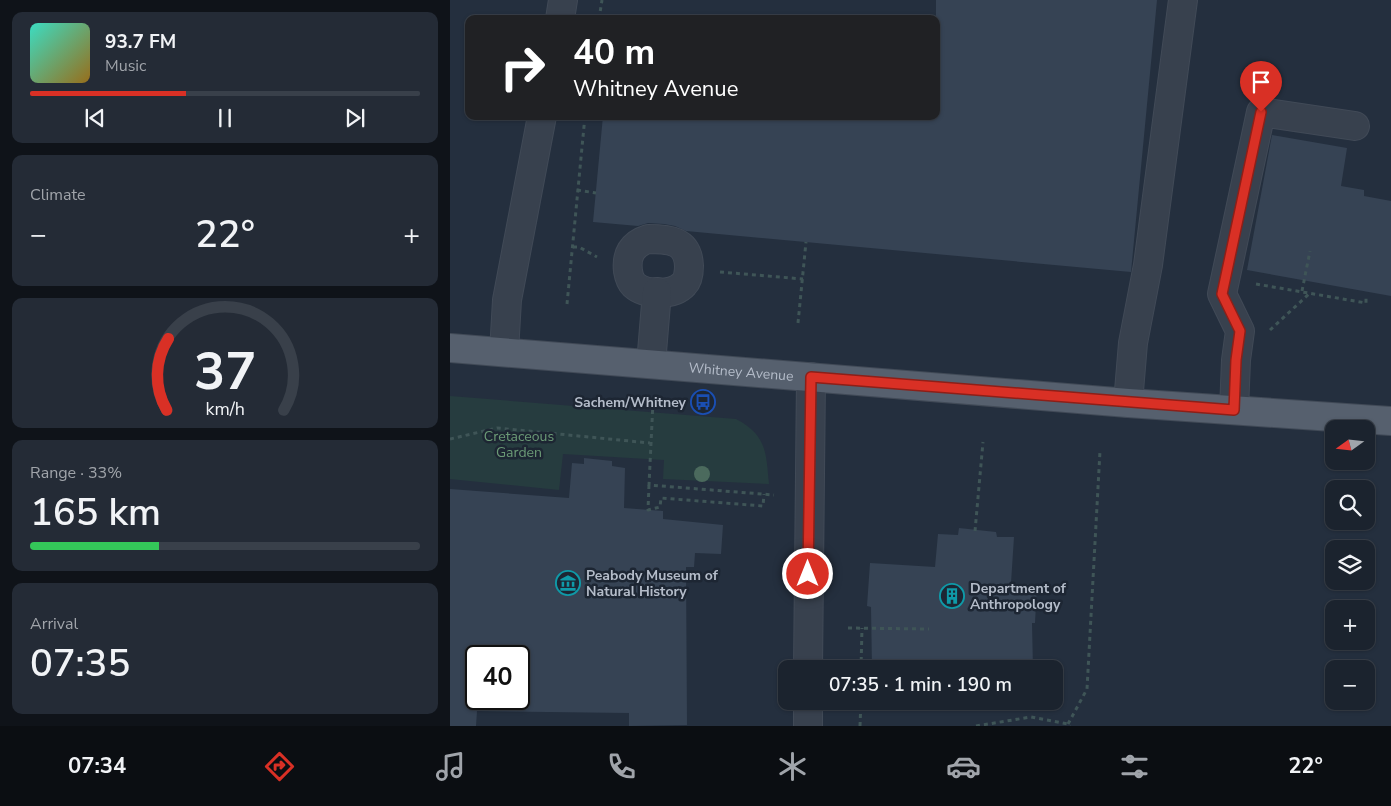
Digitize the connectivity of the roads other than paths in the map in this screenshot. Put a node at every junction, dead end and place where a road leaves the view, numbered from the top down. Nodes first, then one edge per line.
1 (563, 0) edge
2 (1183, 0) edge
3 (561, 15) edge
4 (541, 120) edge
5 (1354, 126) dead end
6 (657, 292) junction
7 (450, 348) edge
8 (504, 352) junction
9 (651, 364) junction
10 (811, 377) junction
11 (1128, 403) junction
12 (1234, 410) junction
13 (1391, 421) edge
14 (808, 660) edge
15 (808, 710) edge
16 (808, 726) edge

1 - 3 street
2 - 11 street
4 - 8 street
5 - 12 street
6 - 6 street
6 - 9 street
7 - 8 main road, Whitney Avenue
8 - 9 main road, Whitney Avenue
9 - 10 main road, Whitney Avenue
10 - 11 main road, Whitney Avenue
10 - 14 street
11 - 12 main road, Whitney Avenue
12 - 13 main road, Whitney Avenue
15 - 16 street

